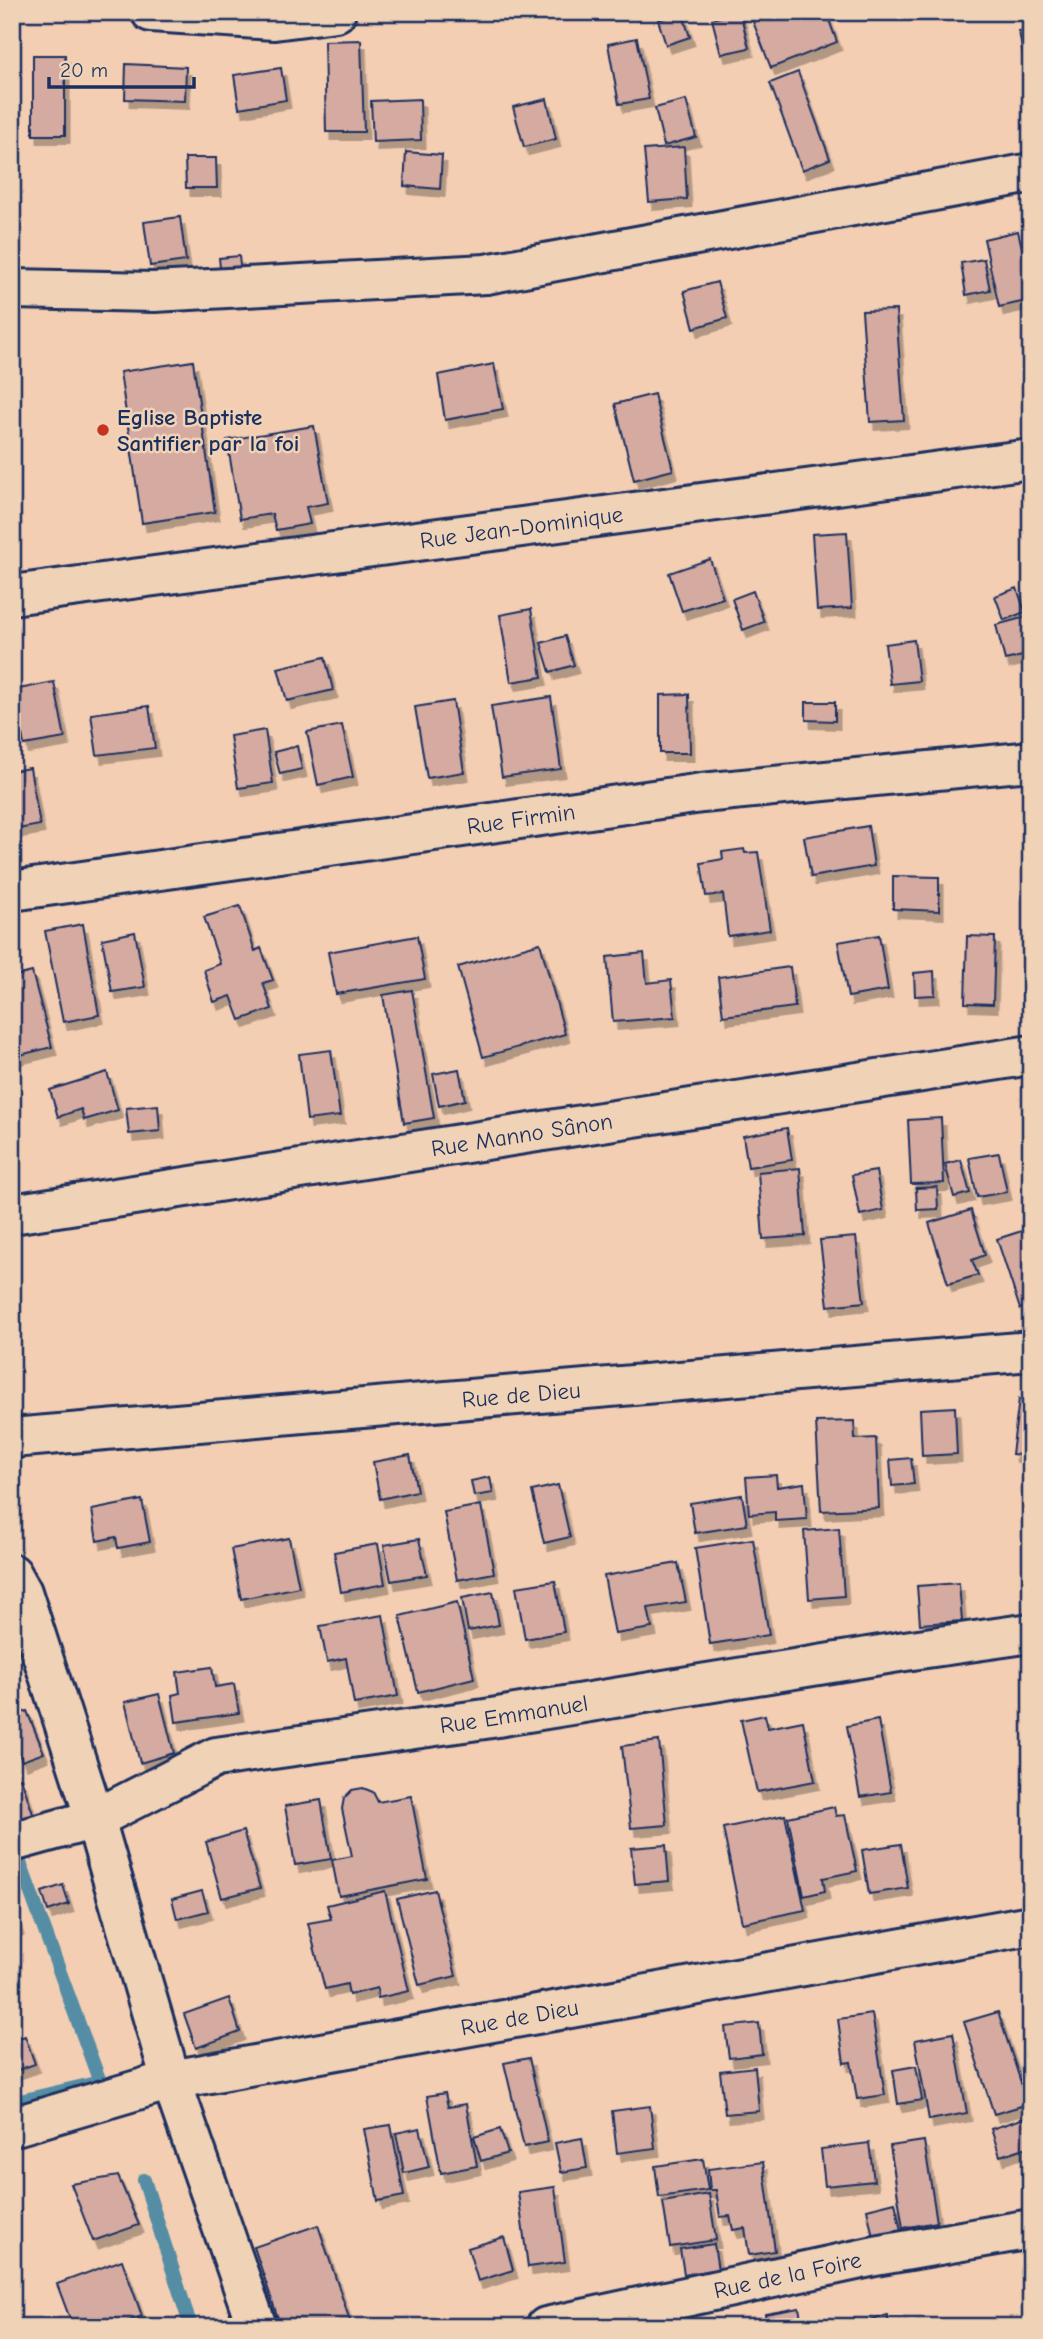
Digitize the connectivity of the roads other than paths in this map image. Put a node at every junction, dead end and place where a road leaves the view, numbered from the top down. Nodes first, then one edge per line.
1 (151, 12) edge
2 (336, 12) edge
3 (1031, 173) edge
4 (12, 289) edge
5 (1031, 458) edge
6 (12, 595) edge
7 (1031, 761) edge
8 (12, 891) edge
9 (1031, 1055) edge
10 (12, 1214) edge
11 (1031, 1351) edge
12 (12, 1438) edge
13 (15, 1587) edge
14 (1031, 1633) edge
15 (95, 1819) junction
16 (12, 1842) edge
17 (1031, 1925) edge
18 (171, 2080) junction
19 (12, 2127) edge
20 (1031, 2229) edge
21 (257, 2327) edge
22 (546, 2327) edge

1 - 2 street
3 - 4 street
5 - 6 street, Rue Jean-Dominique
7 - 8 street, Rue Firmin
9 - 10 street, Rue Manno Sânon
11 - 12 street, Rue de Dieu
13 - 15 street
14 - 15 street, Rue Emmanuel
15 - 16 street, Rue Emmanuel
15 - 18 street
17 - 18 street, Rue de Dieu
18 - 19 street, Rue de Dieu
18 - 21 street
20 - 22 street, Rue de la Foire

